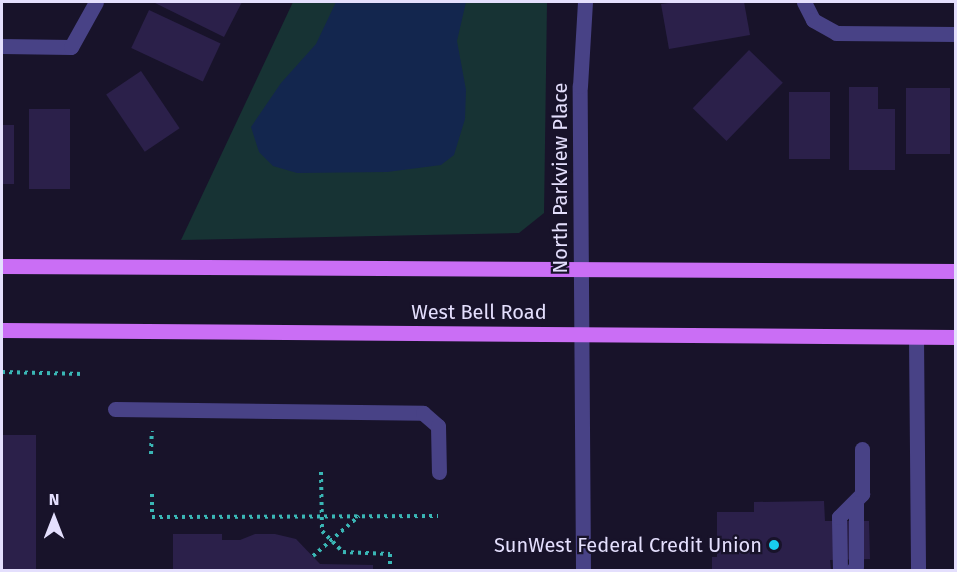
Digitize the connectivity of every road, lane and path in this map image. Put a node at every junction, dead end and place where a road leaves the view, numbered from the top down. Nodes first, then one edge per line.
1 (96, 2) edge
2 (585, 2) edge
3 (804, 2) edge
4 (956, 34) edge
5 (2, 46) edge
6 (2, 266) edge
7 (581, 268) junction
8 (956, 271) edge
9 (2, 330) edge
10 (580, 334) junction
11 (916, 337) junction
12 (956, 337) edge
13 (2, 372) edge
14 (84, 374) dead end
15 (115, 409) dead end
16 (152, 418) dead end
17 (862, 449) dead end
18 (152, 454) dead end
19 (321, 472) dead end
20 (439, 472) dead end
21 (152, 494) dead end
22 (856, 502) junction
23 (321, 516) junction
24 (359, 516) junction
25 (438, 516) dead end
26 (330, 541) junction
27 (313, 556) dead end
28 (390, 570) edge
29 (583, 570) edge
30 (840, 570) edge
31 (852, 570) edge
32 (918, 570) edge

1 - 5 street
2 - 7 street, North Parkview Place
3 - 4 street
6 - 7 main road
7 - 8 main road
7 - 10 street, North Parkview Place
9 - 10 main road, West Bell Road
10 - 11 main road, West Bell Road
10 - 29 street, North Parkview Place
11 - 12 main road, West Bell Road
11 - 32 street
13 - 14 path
15 - 20 street
16 - 18 path
17 - 22 street
19 - 23 path
21 - 23 path
22 - 30 street
22 - 31 street
23 - 24 path
23 - 26 path
24 - 25 path
24 - 26 path
26 - 27 path
26 - 28 path

